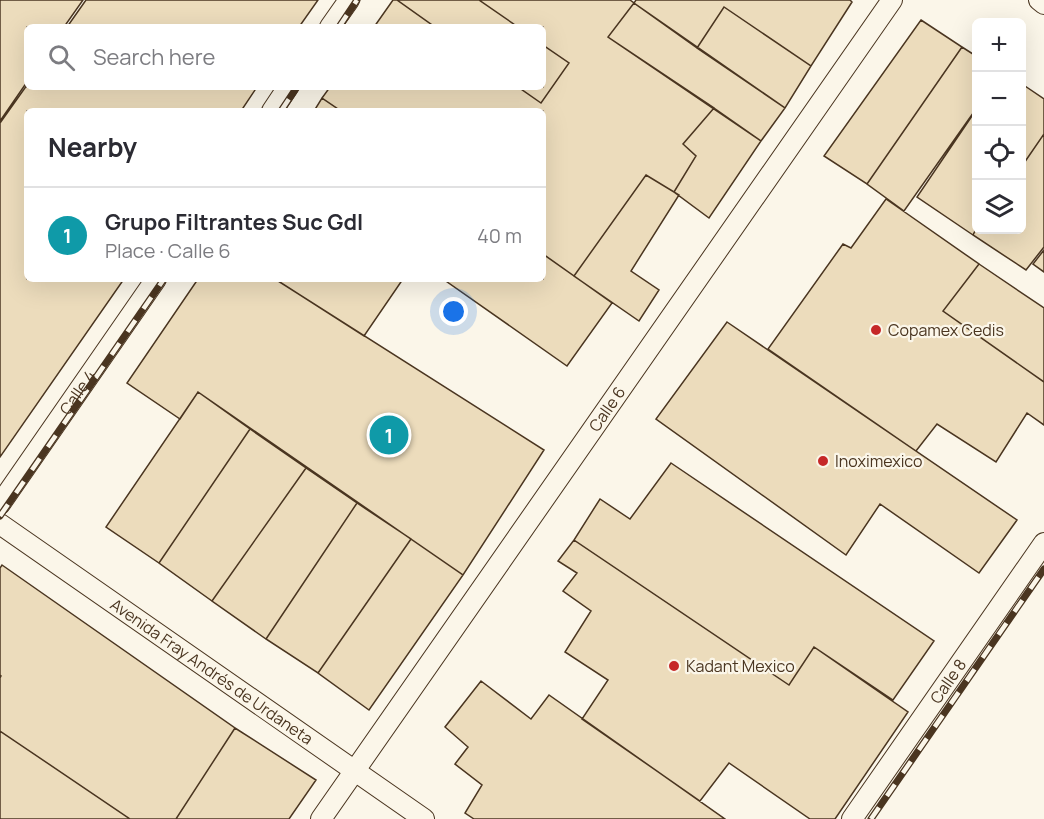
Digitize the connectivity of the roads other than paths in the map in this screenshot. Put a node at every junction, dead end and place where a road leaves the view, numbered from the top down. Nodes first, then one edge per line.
1 (349, 0) edge
2 (892, 0) edge
3 (1039, 0) edge
4 (1044, 3) edge
5 (332, 24) edge
6 (286, 90) edge
7 (274, 108) edge
8 (154, 282) edge
9 (0, 504) edge
10 (0, 524) edge
11 (1044, 543) edge
12 (354, 771) junction
13 (321, 819) edge
14 (424, 819) edge
15 (852, 819) edge

1 - 5 street
2 - 12 street, Calle 6
3 - 4 street
6 - 7 street
8 - 9 street, Calle 4
10 - 12 street, Avenida Fray Andrés de Urdaneta
11 - 15 street, Calle 8
12 - 13 street, Calle 6
12 - 14 street, Avenida Fray Andrés de Urdaneta

